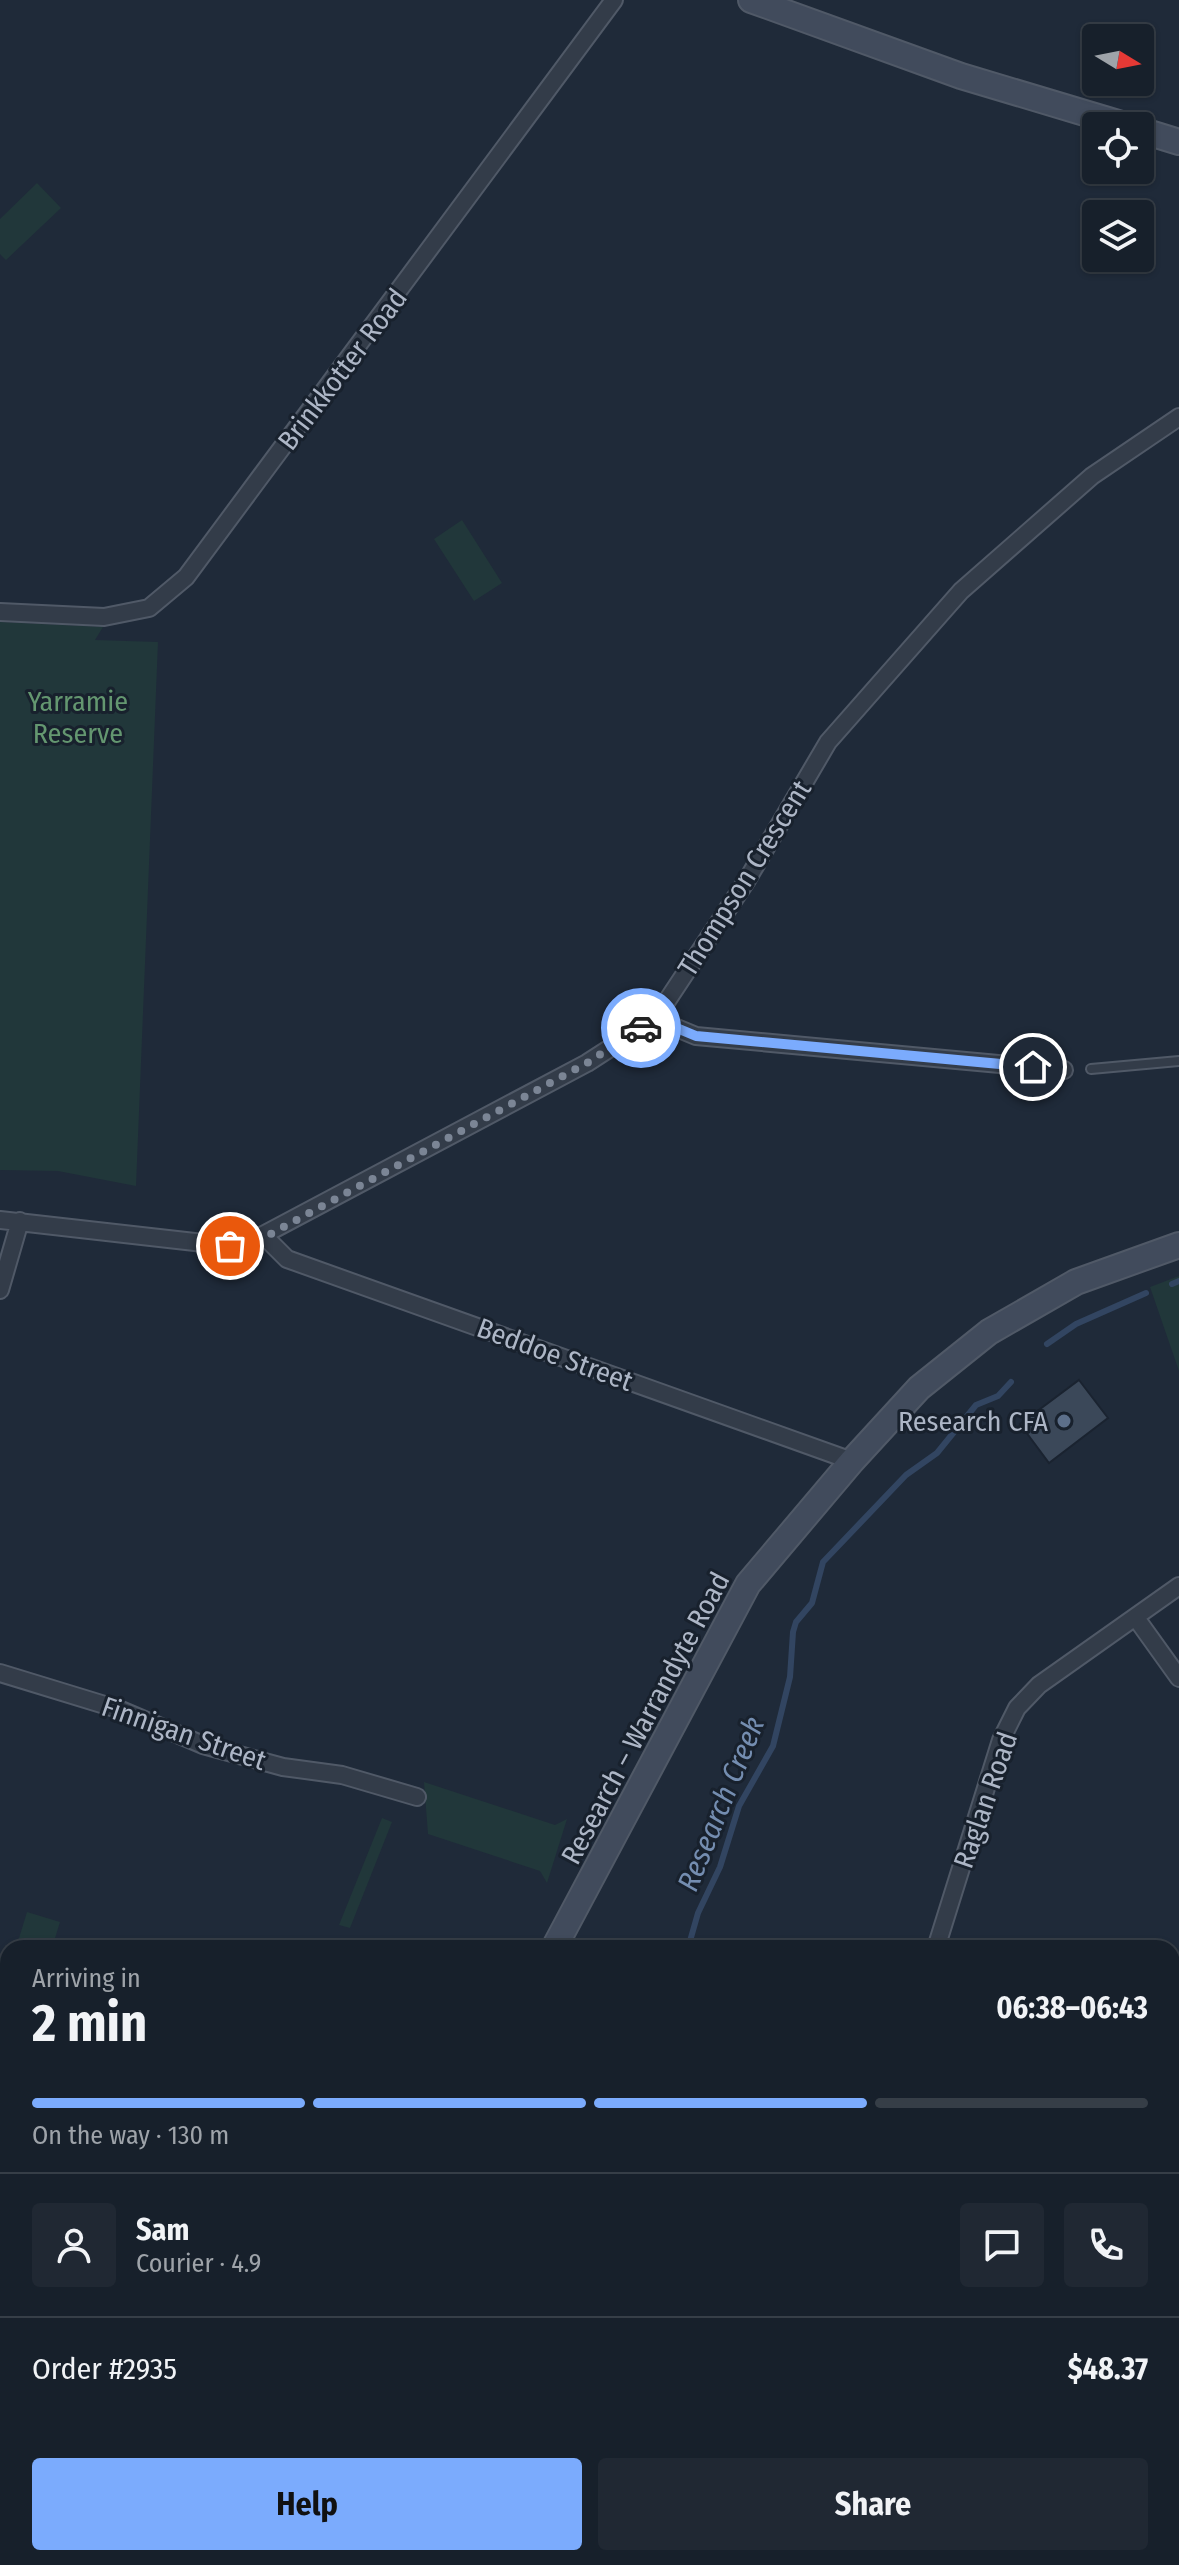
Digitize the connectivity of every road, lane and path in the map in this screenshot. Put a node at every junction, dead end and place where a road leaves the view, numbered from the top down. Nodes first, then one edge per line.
1 (614, 0) edge
2 (751, 0) edge
3 (1082, 112) edge
4 (1154, 134) edge
5 (1179, 142) edge
6 (1179, 417) edge
7 (0, 612) edge
8 (655, 1019) junction
9 (1179, 1061) edge
10 (1091, 1069) dead end
11 (1064, 1070) dead end
12 (0, 1220) edge
13 (20, 1221) junction
14 (265, 1237) junction
15 (1179, 1245) edge
16 (0, 1290) edge
17 (852, 1461) junction
18 (1179, 1586) edge
19 (1136, 1618) junction
20 (0, 1673) edge
21 (1179, 1678) edge
22 (417, 1797) dead end
23 (558, 1940) edge
24 (938, 1940) edge

1 - 7 street, Brinkkotter Road
2 - 3 main road
4 - 5 main road
6 - 8 street, Thompson Crescent
8 - 11 street
8 - 14 street, Thompson Crescent
9 - 10 lane
12 - 13 street, Thompson Crescent
13 - 14 street, Thompson Crescent
13 - 16 street
14 - 17 street, Beddoe Street
15 - 17 main road, Research – Warrandyte Road
17 - 23 main road, Research – Warrandyte Road
18 - 19 street, Raglan Road
19 - 21 street
19 - 24 street, Raglan Road
20 - 22 street, Finnigan Street

